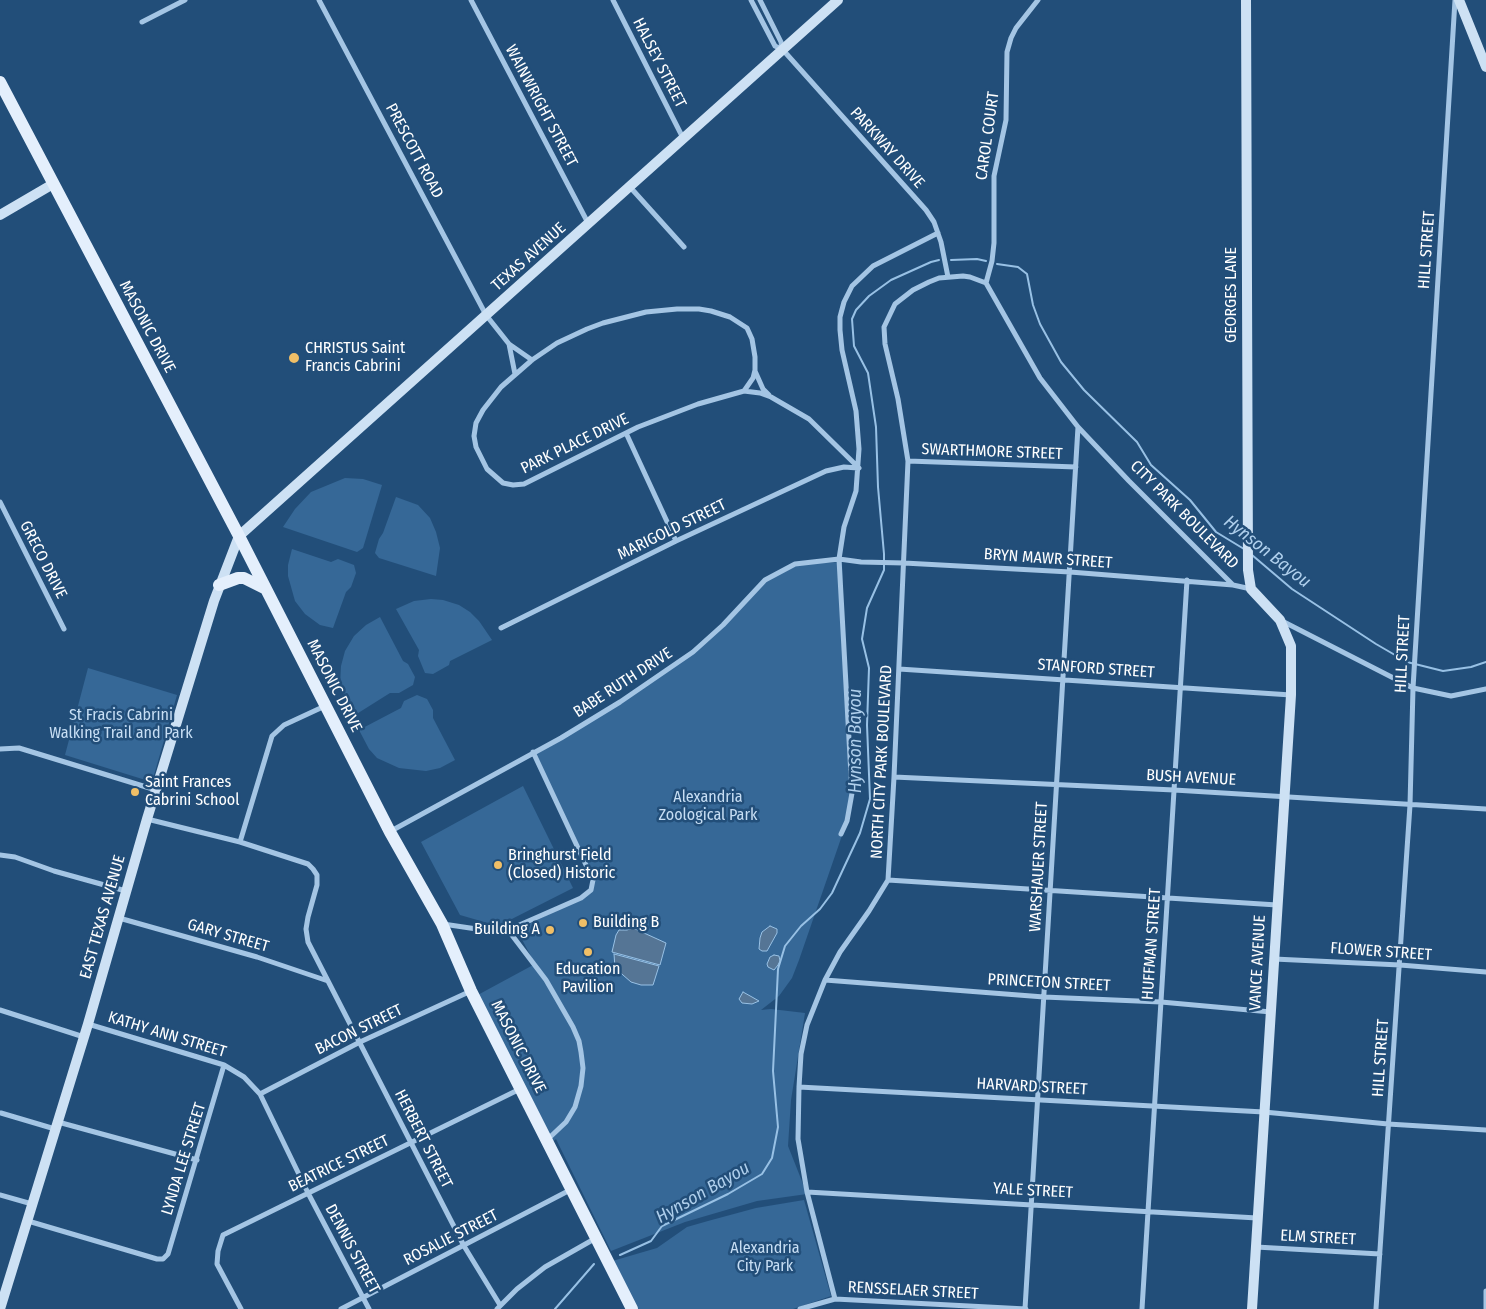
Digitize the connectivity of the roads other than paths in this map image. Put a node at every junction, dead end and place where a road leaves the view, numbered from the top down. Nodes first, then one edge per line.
1 (185, 0) edge
2 (319, 0) edge
3 (470, 0) edge
4 (612, 0) edge
5 (751, 0) edge
6 (760, 0) edge
7 (838, 0) edge
8 (1038, 0) edge
9 (1246, 0) edge
10 (1455, 0) edge
11 (1459, 0) edge
12 (142, 22) dead end
13 (782, 50) junction
14 (1486, 67) edge
15 (0, 82) edge
16 (684, 138) junction
17 (53, 184) junction
18 (630, 187) junction
19 (0, 214) edge
20 (588, 223) junction
21 (938, 233) junction
22 (684, 247) dead end
23 (948, 276) junction
24 (986, 283) junction
25 (486, 315) junction
26 (509, 344) junction
27 (532, 360) junction
28 (754, 370) junction
29 (515, 374) junction
30 (744, 391) junction
31 (771, 397) junction
32 (1078, 427) junction
33 (626, 433) junction
34 (908, 462) junction
35 (1076, 467) junction
36 (858, 468) junction
37 (0, 502) edge
38 (239, 536) junction
39 (676, 541) junction
40 (839, 559) junction
41 (861, 562) joint
42 (904, 563) junction
43 (1070, 572) junction
44 (1187, 580) junction
45 (219, 585) junction
46 (1233, 585) junction
47 (266, 589) junction
48 (1251, 589) junction
49 (1280, 620) junction
50 (501, 628) dead end
51 (64, 629) dead end
52 (899, 669) junction
53 (1063, 680) junction
54 (1181, 688) junction
55 (1413, 688) junction
56 (1486, 689) edge
57 (1291, 695) junction
58 (326, 706) junction
59 (0, 749) edge
60 (533, 752) junction
61 (894, 777) junction
62 (1057, 784) junction
63 (156, 790) junction
64 (1174, 790) junction
65 (1285, 796) junction
66 (1410, 805) junction
67 (1486, 809) edge
68 (147, 819) junction
69 (390, 832) junction
70 (841, 834) dead end
71 (240, 842) junction
72 (0, 855) edge
73 (888, 880) junction
74 (1051, 890) junction
75 (126, 891) junction
76 (1167, 898) junction
77 (1277, 905) junction
78 (118, 918) junction
79 (442, 924) junction
80 (508, 930) junction
81 (1274, 959) junction
82 (1400, 965) junction
83 (1486, 972) edge
84 (825, 980) junction
85 (329, 981) junction
86 (471, 991) junction
87 (1044, 997) junction
88 (1161, 1002) junction
89 (0, 1010) edge
90 (1271, 1012) junction
91 (88, 1024) junction
92 (84, 1037) junction
93 (360, 1042) junction
94 (224, 1065) junction
95 (799, 1087) junction
96 (521, 1089) junction
97 (260, 1094) junction
98 (1038, 1100) junction
99 (1154, 1105) junction
100 (1264, 1112) junction
101 (1, 1113) edge
102 (1388, 1124) junction
103 (56, 1126) junction
104 (1486, 1130) edge
105 (547, 1140) junction
106 (411, 1142) junction
107 (197, 1160) junction
108 (572, 1189) junction
109 (807, 1192) junction
110 (308, 1193) junction
111 (0, 1195) edge
112 (32, 1204) junction
113 (1031, 1204) junction
114 (1148, 1211) junction
115 (1258, 1218) junction
116 (27, 1221) junction
117 (596, 1238) junction
118 (464, 1246) junction
119 (1256, 1247) junction
120 (1380, 1254) junction
121 (1486, 1291) edge
122 (363, 1297) junction
123 (835, 1299) junction
124 (499, 1307) edge
125 (803, 1308) edge
126 (0, 1309) edge
127 (241, 1309) edge
128 (341, 1309) edge
129 (369, 1309) edge
130 (632, 1309) edge
131 (1026, 1309) edge
132 (1142, 1309) edge
133 (1252, 1309) edge
134 (1376, 1309) edge
135 (1486, 1309) edge

1 - 12 street
2 - 25 street, PRESCOTT ROAD
3 - 20 street, WAINWRIGHT STREET
4 - 16 street, HALSEY STREET
5 - 13 street, PARKWAY DRIVE
6 - 13 street, PARKWAY DRIVE
7 - 13 street, TEXAS AVENUE
8 - 24 street, CAROL COURT
9 - 48 street, GEORGES LANE
10 - 55 street, HILL STREET
11 - 14 street
13 - 16 street, TEXAS AVENUE
13 - 21 street, PARKWAY DRIVE
15 - 17 main road, MASONIC DRIVE
16 - 18 street, TEXAS AVENUE
17 - 19 street
17 - 38 main road, MASONIC DRIVE
18 - 20 street, TEXAS AVENUE
18 - 22 street
20 - 25 street, TEXAS AVENUE
21 - 23 street, PARKWAY DRIVE
21 - 36 street
23 - 24 street, NORTH CITY PARK BOULEVARD
23 - 34 street, NORTH CITY PARK BOULEVARD
24 - 32 street, CITY PARK BOULEVARD
25 - 26 street, PRESCOTT ROAD
25 - 38 street, TEXAS AVENUE
26 - 27 street
26 - 29 street
27 - 28 street, PARK PLACE DRIVE
27 - 29 street, PARK PLACE DRIVE
28 - 30 street, PARK PLACE DRIVE
28 - 31 street
29 - 33 street, PARK PLACE DRIVE
30 - 31 street, PARK PLACE DRIVE
30 - 33 street, PARK PLACE DRIVE
31 - 36 street, PARK PLACE DRIVE
32 - 35 street, WARSHAUER STREET
32 - 46 street, CITY PARK BOULEVARD
33 - 39 street
34 - 35 street, SWARTHMORE STREET
34 - 42 street, NORTH CITY PARK BOULEVARD
35 - 43 street, WARSHAUER STREET
36 - 39 street, MARIGOLD STREET
36 - 40 street
37 - 51 street, GRECO DRIVE
38 - 45 street, EAST TEXAS AVENUE
38 - 47 main road, MASONIC DRIVE
39 - 50 street, MARIGOLD STREET
40 - 41 street, BABE RUTH DRIVE
40 - 60 street, BABE RUTH DRIVE
40 - 70 street
41 - 42 street, BRYN MAWR STREET
42 - 43 street, BRYN MAWR STREET
42 - 52 street, NORTH CITY PARK BOULEVARD
43 - 44 street, BRYN MAWR STREET
43 - 53 street, WARSHAUER STREET
44 - 46 street, BRYN MAWR STREET
44 - 54 street, HUFFMAN STREET
45 - 47 main road
45 - 63 street, EAST TEXAS AVENUE
46 - 48 street, CITY PARK BOULEVARD
47 - 58 main road, MASONIC DRIVE
48 - 49 street
49 - 55 street
49 - 57 street, VANCE AVENUE
52 - 53 street, STANFORD STREET
52 - 61 street, NORTH CITY PARK BOULEVARD
53 - 54 street, STANFORD STREET
53 - 62 street, WARSHAUER STREET
54 - 57 street, STANFORD STREET
54 - 64 street, HUFFMAN STREET
55 - 56 street
55 - 66 street, HILL STREET
57 - 65 street, VANCE AVENUE
58 - 69 main road, MASONIC DRIVE
58 - 71 street
59 - 63 street
60 - 69 street, BABE RUTH DRIVE
60 - 80 street
61 - 62 street, BUSH AVENUE
61 - 73 street, NORTH CITY PARK BOULEVARD
62 - 64 street, BUSH AVENUE
62 - 74 street, WARSHAUER STREET
63 - 68 street, EAST TEXAS AVENUE
64 - 65 street, BUSH AVENUE
64 - 76 street, HUFFMAN STREET
65 - 66 street, BUSH AVENUE
65 - 77 street, VANCE AVENUE
66 - 67 street, BUSH AVENUE
66 - 82 street, HILL STREET
68 - 71 street
68 - 75 street, EAST TEXAS AVENUE
69 - 79 main road, MASONIC DRIVE
71 - 85 street, HERBERT STREET
72 - 75 street
73 - 74 street
73 - 84 street, NORTH CITY PARK BOULEVARD
74 - 76 street
74 - 87 street, WARSHAUER STREET
75 - 78 street, EAST TEXAS AVENUE
76 - 77 street
76 - 88 street, HUFFMAN STREET
77 - 81 street, VANCE AVENUE
78 - 85 street, GARY STREET
78 - 91 street, EAST TEXAS AVENUE
79 - 80 street
79 - 86 main road, MASONIC DRIVE
80 - 105 street
81 - 82 street, FLOWER STREET
81 - 90 street, VANCE AVENUE
82 - 83 street, FLOWER STREET
82 - 102 street, HILL STREET
84 - 87 street, PRINCETON STREET
84 - 95 street, NORTH CITY PARK BOULEVARD
85 - 93 street, HERBERT STREET
86 - 93 street, BACON STREET
86 - 96 main road, MASONIC DRIVE
87 - 88 street, PRINCETON STREET
87 - 98 street, WARSHAUER STREET
88 - 90 street, PRINCETON STREET
88 - 99 street, HUFFMAN STREET
89 - 92 street
90 - 100 street, VANCE AVENUE
91 - 92 street, EAST TEXAS AVENUE
91 - 94 street, KATHY ANN STREET
92 - 103 street, EAST TEXAS AVENUE
93 - 97 street, BACON STREET
93 - 106 street, HERBERT STREET
94 - 97 street, KATHY ANN STREET
94 - 107 street, LYNDA LEE STREET
95 - 98 street, HARVARD STREET
95 - 109 street, NORTH CITY PARK BOULEVARD
96 - 105 main road, MASONIC DRIVE
96 - 106 street, BEATRICE STREET
97 - 110 street, DENNIS STREET
98 - 99 street, HARVARD STREET
98 - 113 street, WARSHAUER STREET
99 - 100 street, HARVARD STREET
99 - 114 street, HUFFMAN STREET
100 - 102 street, HARVARD STREET
100 - 115 street, VANCE AVENUE
101 - 103 street
102 - 104 street, HARVARD STREET
102 - 120 street, HILL STREET
103 - 107 street
103 - 112 street, EAST TEXAS AVENUE
105 - 108 main road, MASONIC DRIVE
106 - 110 street, BEATRICE STREET
106 - 118 street, HERBERT STREET
107 - 116 street, LYNDA LEE STREET
108 - 117 main road, MASONIC DRIVE
108 - 118 street, ROSALIE STREET
109 - 113 street, YALE STREET
109 - 123 street, NORTH CITY PARK BOULEVARD
110 - 122 street, DENNIS STREET
110 - 127 street, BEATRICE STREET
111 - 112 street
112 - 116 street, EAST TEXAS AVENUE
113 - 114 street, YALE STREET
113 - 131 street, WARSHAUER STREET
114 - 115 street, YALE STREET
114 - 132 street, HUFFMAN STREET
115 - 119 street, VANCE AVENUE
116 - 126 street, EAST TEXAS AVENUE
117 - 124 street
117 - 130 main road, MASONIC DRIVE
118 - 122 street, ROSALIE STREET
118 - 124 street, HERBERT STREET
119 - 120 street, ELM STREET
119 - 133 street, VANCE AVENUE
120 - 134 street, HILL STREET
121 - 135 street
122 - 128 street, ROSALIE STREET
122 - 129 street, DENNIS STREET
123 - 125 street, RENSSELAER STREET
123 - 131 street, RENSSELAER STREET

